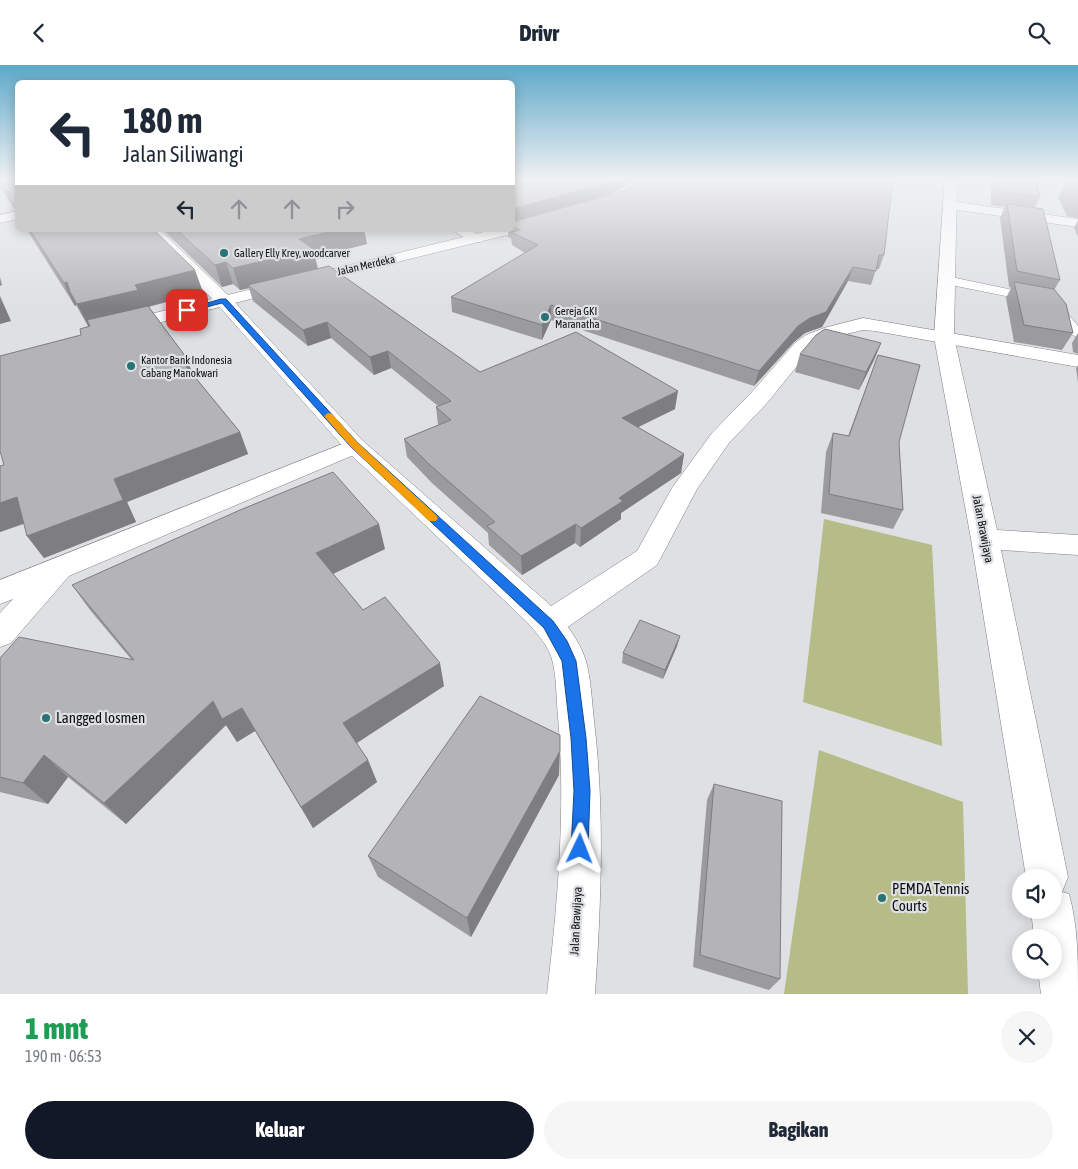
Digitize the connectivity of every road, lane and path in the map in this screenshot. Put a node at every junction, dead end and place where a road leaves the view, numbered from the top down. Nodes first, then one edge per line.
1 (948, 221) edge
2 (154, 232) edge
3 (464, 232) edge
4 (503, 232) edge
5 (476, 239) junction
6 (946, 280) junction
7 (223, 300) junction
8 (103, 331) edge
9 (1078, 333) edge
10 (944, 337) junction
11 (1078, 361) edge
12 (356, 446) junction
13 (985, 539) junction
14 (1078, 545) edge
15 (59, 569) junction
16 (0, 592) edge
17 (548, 624) junction
18 (0, 634) edge
19 (1046, 869) edge
20 (1054, 919) edge
21 (571, 994) edge
22 (1065, 994) edge

1 - 6 main road, Jalan Brawijaya
2 - 7 main road, Jalan Brawijaya
3 - 5 main road
4 - 5 main road, Jalan Merdeka
5 - 7 main road, Jalan Merdeka
6 - 9 lane
6 - 10 main road, Jalan Brawijaya
7 - 8 main road, Jalan Merdeka
7 - 12 main road, Jalan Brawijaya
10 - 11 main road
10 - 13 main road, Jalan Brawijaya
10 - 17 main road
12 - 15 main road
12 - 17 main road, Jalan Brawijaya
13 - 14 main road
13 - 19 main road, Jalan Brawijaya
15 - 16 main road
15 - 18 main road
17 - 21 main road, Jalan Brawijaya
20 - 22 main road

